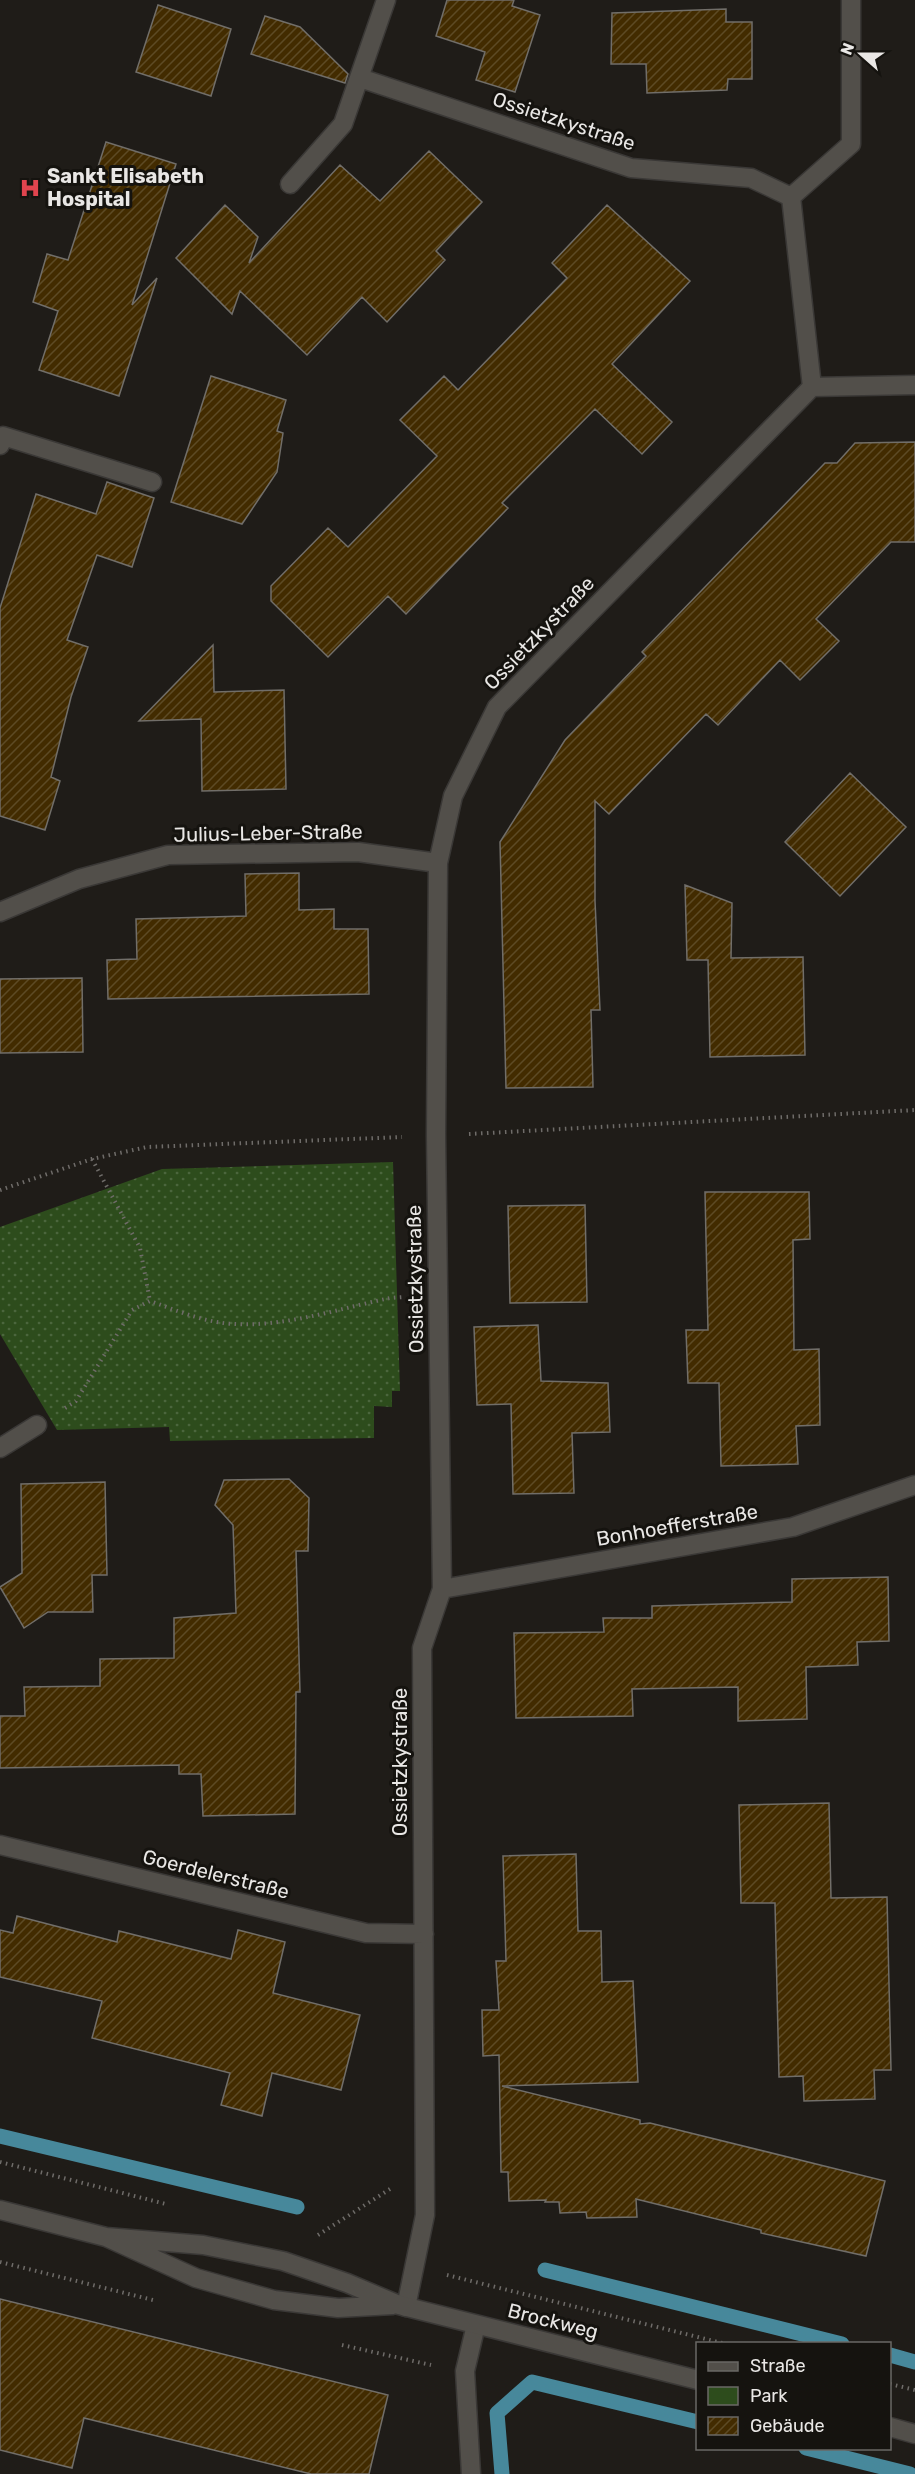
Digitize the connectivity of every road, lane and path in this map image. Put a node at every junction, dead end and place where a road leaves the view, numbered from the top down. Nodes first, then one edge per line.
1 (386, 0) edge
2 (851, 0) edge
3 (360, 78) junction
4 (290, 184) dead end
5 (791, 197) junction
6 (915, 385) edge
7 (812, 387) junction
8 (0, 445) edge
9 (152, 482) dead end
10 (438, 863) junction
11 (0, 912) edge
12 (915, 1110) edge
13 (436, 1135) junction
14 (92, 1159) junction
15 (0, 1190) edge
16 (438, 1296) junction
17 (150, 1301) junction
18 (37, 1425) joint
19 (0, 1448) edge
20 (915, 1485) edge
21 (442, 1589) junction
22 (0, 1845) edge
23 (424, 1934) junction
24 (0, 2162) edge
25 (426, 2166) junction
26 (174, 2206) dead end
27 (0, 2210) edge
28 (106, 2237) junction
29 (310, 2240) dead end
30 (0, 2262) edge
31 (459, 2278) dead end
32 (161, 2302) dead end
33 (402, 2306) junction
34 (476, 2325) junction
35 (722, 2342) edge
36 (336, 2344) dead end
37 (439, 2366) dead end
38 (696, 2380) edge
39 (891, 2384) edge
40 (915, 2390) edge
41 (891, 2427) edge
42 (915, 2434) edge
43 (471, 2474) edge

1 - 3 street
2 - 5 street
3 - 4 street
3 - 5 street, Ossietzkystraße
5 - 7 street
6 - 7 street
7 - 10 street, Ossietzkystraße
8 - 9 street
10 - 11 street, Julius-Leber-Straße
10 - 13 street, Ossietzkystraße
12 - 13 path
13 - 14 path
13 - 16 street, Ossietzkystraße
14 - 15 path
14 - 17 path
16 - 17 path
16 - 21 street, Ossietzkystraße
17 - 18 path
18 - 19 street
20 - 21 street, Bonhoefferstraße
21 - 23 street, Ossietzkystraße
22 - 23 street, Goerdelerstraße
23 - 25 street, Ossietzkystraße
24 - 26 path
25 - 29 path
25 - 33 street, Ossietzkystraße
27 - 28 street, Brockweg
28 - 33 street, Brockweg
28 - 33 street, Brockweg
30 - 32 path
31 - 35 path
33 - 34 street, Brockweg
34 - 38 street, Brockweg
34 - 43 street
36 - 37 path
39 - 40 path
41 - 42 street

